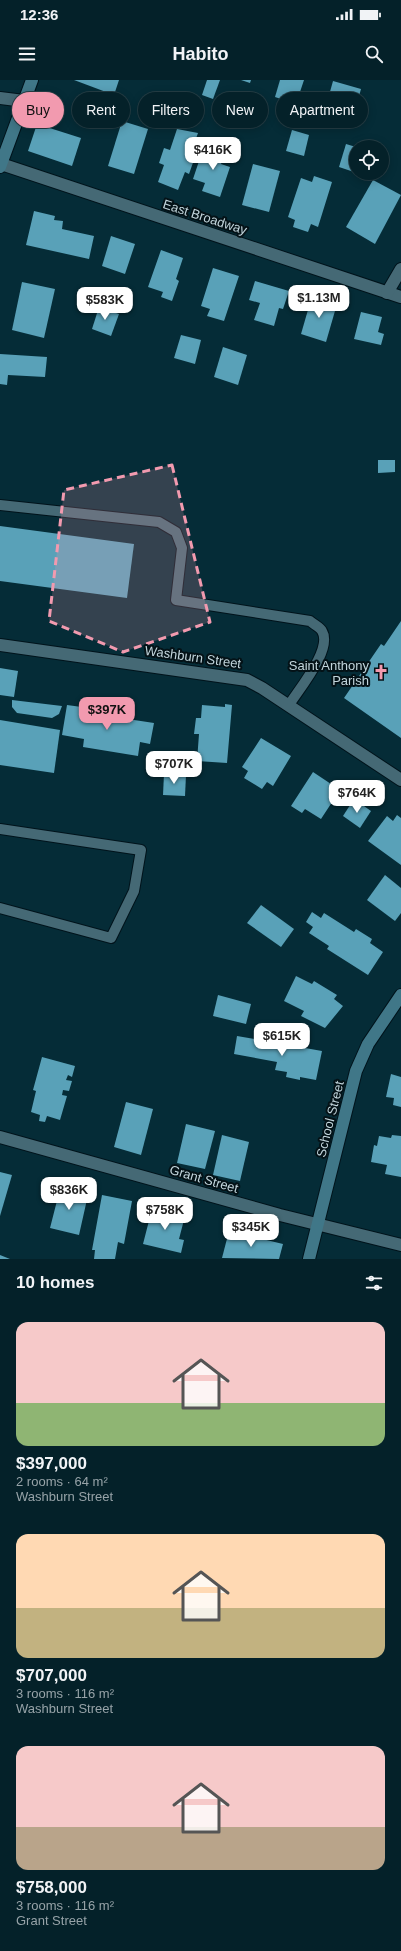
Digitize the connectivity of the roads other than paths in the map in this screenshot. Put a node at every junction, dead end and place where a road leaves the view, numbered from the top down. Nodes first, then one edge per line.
1 (32, 80) edge
2 (27, 92) edge
3 (0, 98) edge
4 (12, 100) edge
5 (14, 128) edge
6 (1, 166) edge
7 (401, 269) edge
8 (388, 293) junction
9 (401, 297) edge
10 (0, 505) edge
11 (0, 645) edge
12 (289, 705) junction
13 (401, 780) edge
14 (0, 829) edge
15 (0, 908) edge
16 (401, 995) edge
17 (0, 1137) edge
18 (318, 1225) junction
19 (401, 1245) edge
20 (309, 1259) edge

1 - 2 street
3 - 4 street
5 - 6 street
6 - 8 street, East Broadway
7 - 8 street
8 - 9 street, East Broadway
10 - 12 lane
11 - 12 street, Washburn Street
12 - 13 street, Washburn Street
14 - 15 lane
16 - 18 street, School Street
17 - 18 street, Grant Street
18 - 19 street, Grant Street
18 - 20 street, School Street

